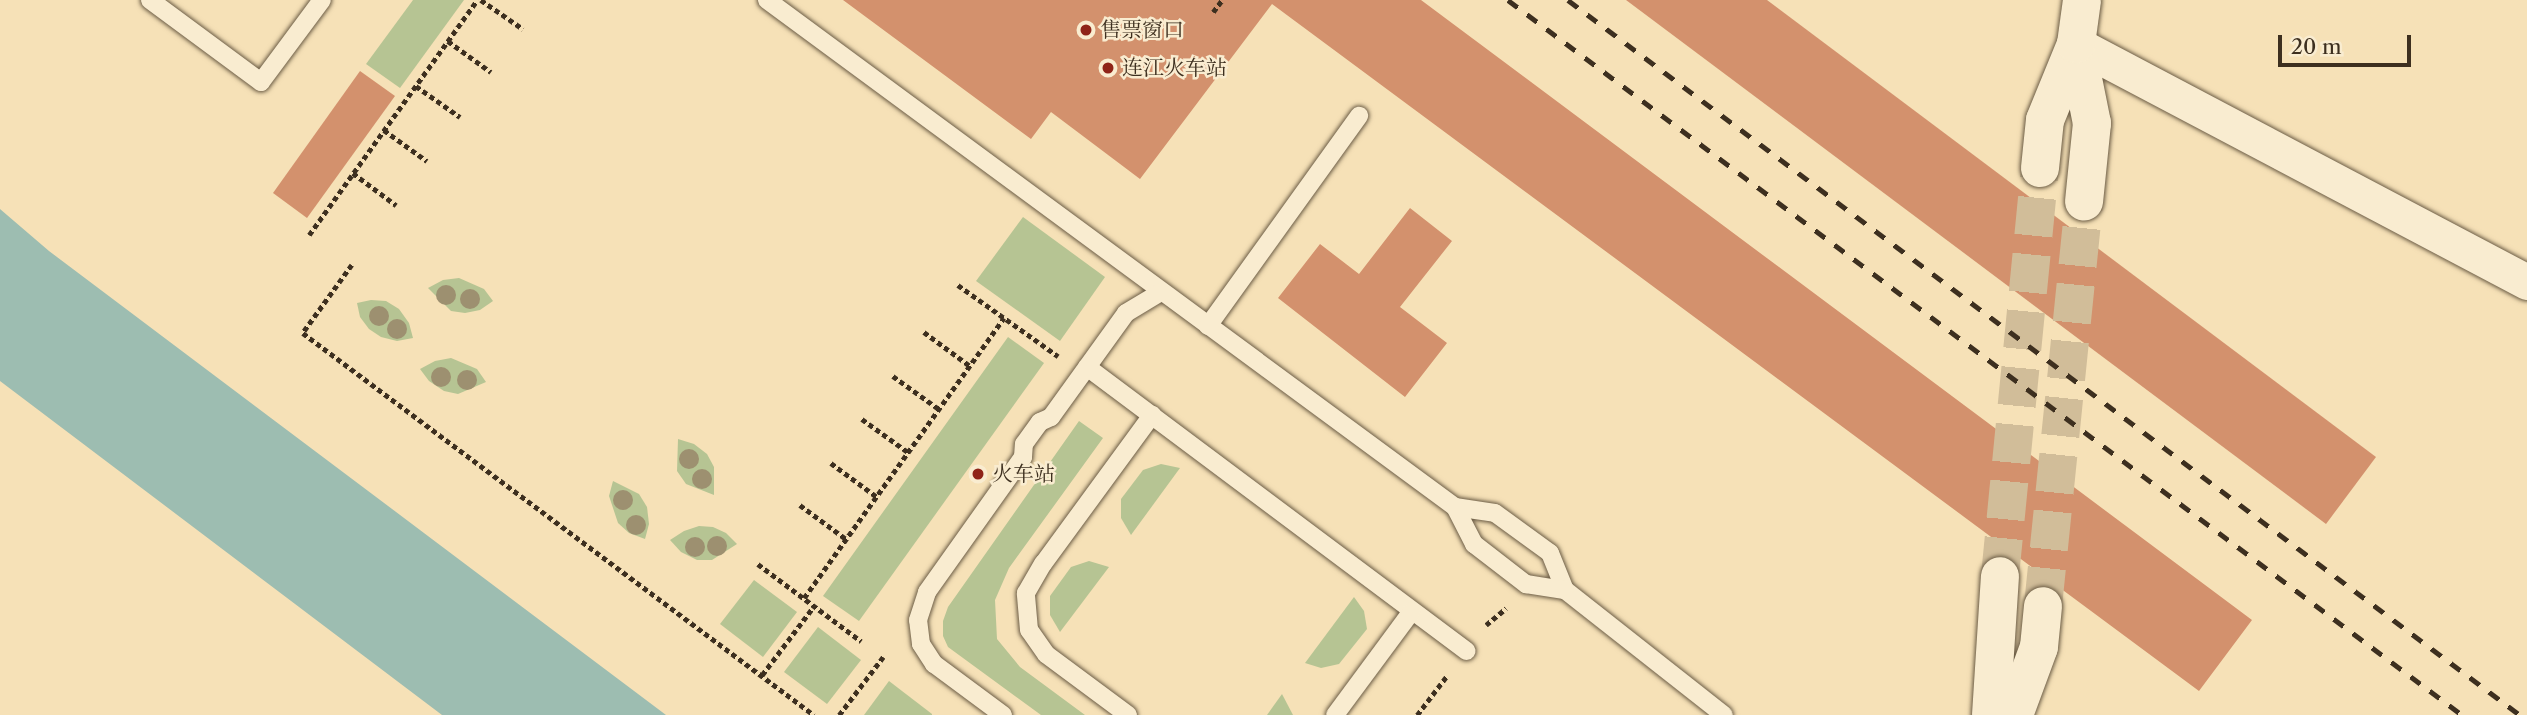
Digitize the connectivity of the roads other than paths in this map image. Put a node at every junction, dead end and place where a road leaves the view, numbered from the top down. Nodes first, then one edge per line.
1 (150, 0) edge
2 (322, 0) edge
3 (767, 0) edge
4 (2082, 0) edge
5 (2076, 44) junction
6 (1359, 116) dead end
7 (2040, 168) tunnel mouth
8 (2084, 202) tunnel mouth
9 (2527, 282) edge
10 (1161, 292) junction
11 (1208, 326) junction
12 (1087, 366) junction
13 (1152, 415) junction
14 (1455, 507) junction
15 (2000, 576) tunnel mouth
16 (1565, 590) junction
17 (2043, 606) tunnel mouth
18 (1412, 611) junction
19 (1466, 651) dead end
20 (1003, 715) edge
21 (1128, 715) edge
22 (1335, 715) edge
23 (1724, 715) edge
24 (1991, 715) edge
25 (2014, 715) edge

1 - 2 lane
3 - 10 lane
4 - 5 street
5 - 7 street
5 - 8 street
5 - 9 street
6 - 11 lane
10 - 11 lane
10 - 12 lane
11 - 14 lane
12 - 13 lane
12 - 20 lane
13 - 18 lane
13 - 21 lane
14 - 16 lane
14 - 16 lane
15 - 24 street
16 - 23 lane
17 - 25 street
18 - 19 lane
18 - 22 lane

